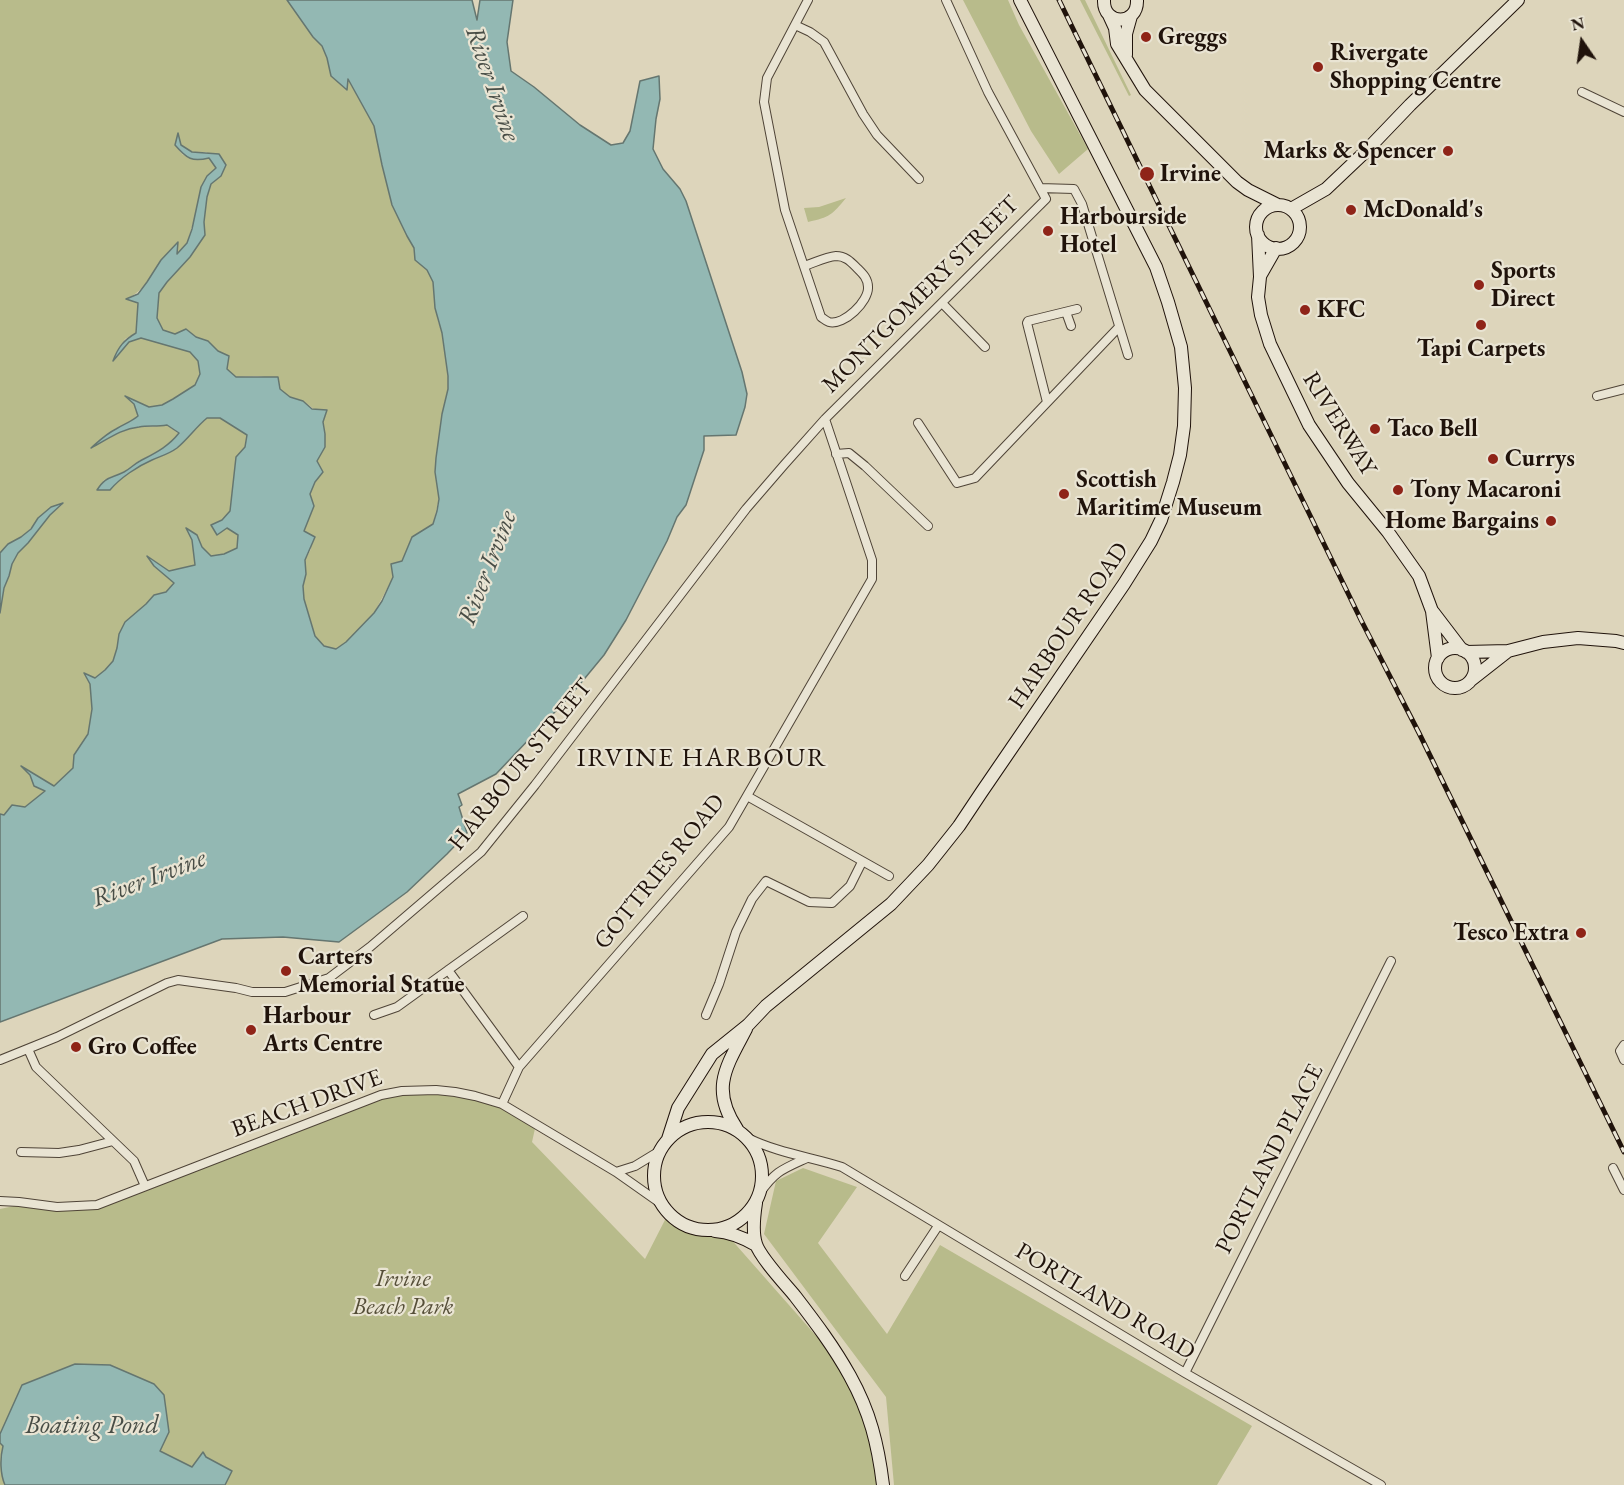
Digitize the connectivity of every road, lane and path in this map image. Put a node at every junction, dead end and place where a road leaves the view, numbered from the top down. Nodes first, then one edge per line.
1 (808, 0) edge
2 (946, 0) edge
3 (1020, 0) edge
4 (1104, 0) edge
5 (1137, 0) edge
6 (1518, 0) edge
7 (1109, 15) junction
8 (1131, 16) junction
9 (795, 25) junction
10 (1126, 56) junction
11 (1582, 92) dead end
12 (1624, 112) edge
13 (919, 179) dead end
14 (1040, 188) junction
15 (1248, 190) junction
16 (1278, 205) junction
17 (1291, 209) junction
18 (1257, 220) junction
19 (1258, 235) junction
20 (1276, 248) junction
21 (804, 266) junction
22 (1260, 277) junction
23 (942, 303) junction
24 (1077, 309) dead end
25 (1066, 312) junction
26 (1071, 326) dead end
27 (1119, 327) junction
28 (985, 347) dead end
29 (1128, 355) dead end
30 (1624, 389) edge
31 (1597, 396) dead end
32 (1047, 402) junction
33 (825, 419) junction
34 (918, 423) dead end
35 (836, 454) junction
36 (928, 526) dead end
37 (1432, 611) junction
38 (1624, 643) edge
39 (1464, 651) junction
40 (1508, 651) junction
41 (1438, 658) junction
42 (1470, 681) junction
43 (747, 796) junction
44 (862, 862) junction
45 (889, 876) dead end
46 (523, 916) dead end
47 (1391, 962) dead end
48 (448, 970) junction
49 (706, 1015) dead end
50 (374, 1016) dead end
51 (748, 1025) junction
52 (1624, 1045) edge
53 (28, 1049) junction
54 (0, 1060) edge
55 (1624, 1060) edge
56 (519, 1067) junction
57 (502, 1104) junction
58 (743, 1134) junction
59 (668, 1139) junction
60 (113, 1141) junction
61 (21, 1152) dead end
62 (658, 1152) junction
63 (808, 1158) junction
64 (1613, 1168) dead end
65 (616, 1172) junction
66 (145, 1186) junction
67 (1624, 1190) edge
68 (758, 1198) junction
69 (0, 1201) edge
70 (660, 1203) junction
71 (938, 1226) junction
72 (702, 1231) junction
73 (756, 1245) junction
74 (905, 1276) dead end
75 (1185, 1373) junction
76 (884, 1485) edge
77 (1381, 1485) edge

1 - 9 street
2 - 14 street
3 - 51 street, HARBOUR ROAD
4 - 7 street
5 - 8 street
6 - 17 street
7 - 8 street
7 - 10 street
8 - 10 street
9 - 13 street
9 - 21 street
10 - 15 street
11 - 12 street
14 - 23 street, MONTGOMERY STREET
14 - 27 street
15 - 16 street
15 - 18 street
16 - 17 street
16 - 18 street
17 - 20 street
18 - 19 street
19 - 20 street
19 - 22 street, RIVERWAY
20 - 22 street, RIVERWAY
21 - 21 street
22 - 37 street, RIVERWAY
23 - 28 street
23 - 33 street, MONTGOMERY STREET
24 - 25 street
25 - 26 street
25 - 32 street
27 - 29 street
27 - 32 street
30 - 31 street
32 - 34 street
33 - 35 street, GOTTRIES ROAD
33 - 53 street, HARBOUR STREET
35 - 36 street
35 - 43 street, GOTTRIES ROAD
37 - 39 street, RIVERWAY
37 - 41 street, RIVERWAY
38 - 40 street
39 - 40 street
39 - 41 street
39 - 42 street
40 - 42 street
41 - 42 street
43 - 44 street
43 - 56 street, GOTTRIES ROAD
44 - 45 street
44 - 49 street
46 - 48 street
47 - 75 street, PORTLAND PLACE
48 - 50 street
48 - 56 street
51 - 58 street, HARBOUR ROAD
51 - 59 street, HARBOUR ROAD
52 - 55 street
53 - 54 street, HARBOUR STREET
53 - 60 street
56 - 57 street, GOTTRIES ROAD
57 - 65 street, BEACH DRIVE
57 - 66 street, BEACH DRIVE
58 - 59 street
58 - 63 street, PORTLAND ROAD
58 - 68 street
59 - 62 street
60 - 61 street
60 - 66 street
62 - 65 street
62 - 70 street
63 - 68 street
63 - 71 street, PORTLAND ROAD
64 - 67 street
65 - 70 street, BEACH DRIVE
66 - 69 street, BEACH DRIVE
68 - 72 street
68 - 73 street
70 - 72 street
71 - 74 street
71 - 75 street, PORTLAND ROAD
72 - 73 street
73 - 76 street
75 - 77 street, PORTLAND ROAD

